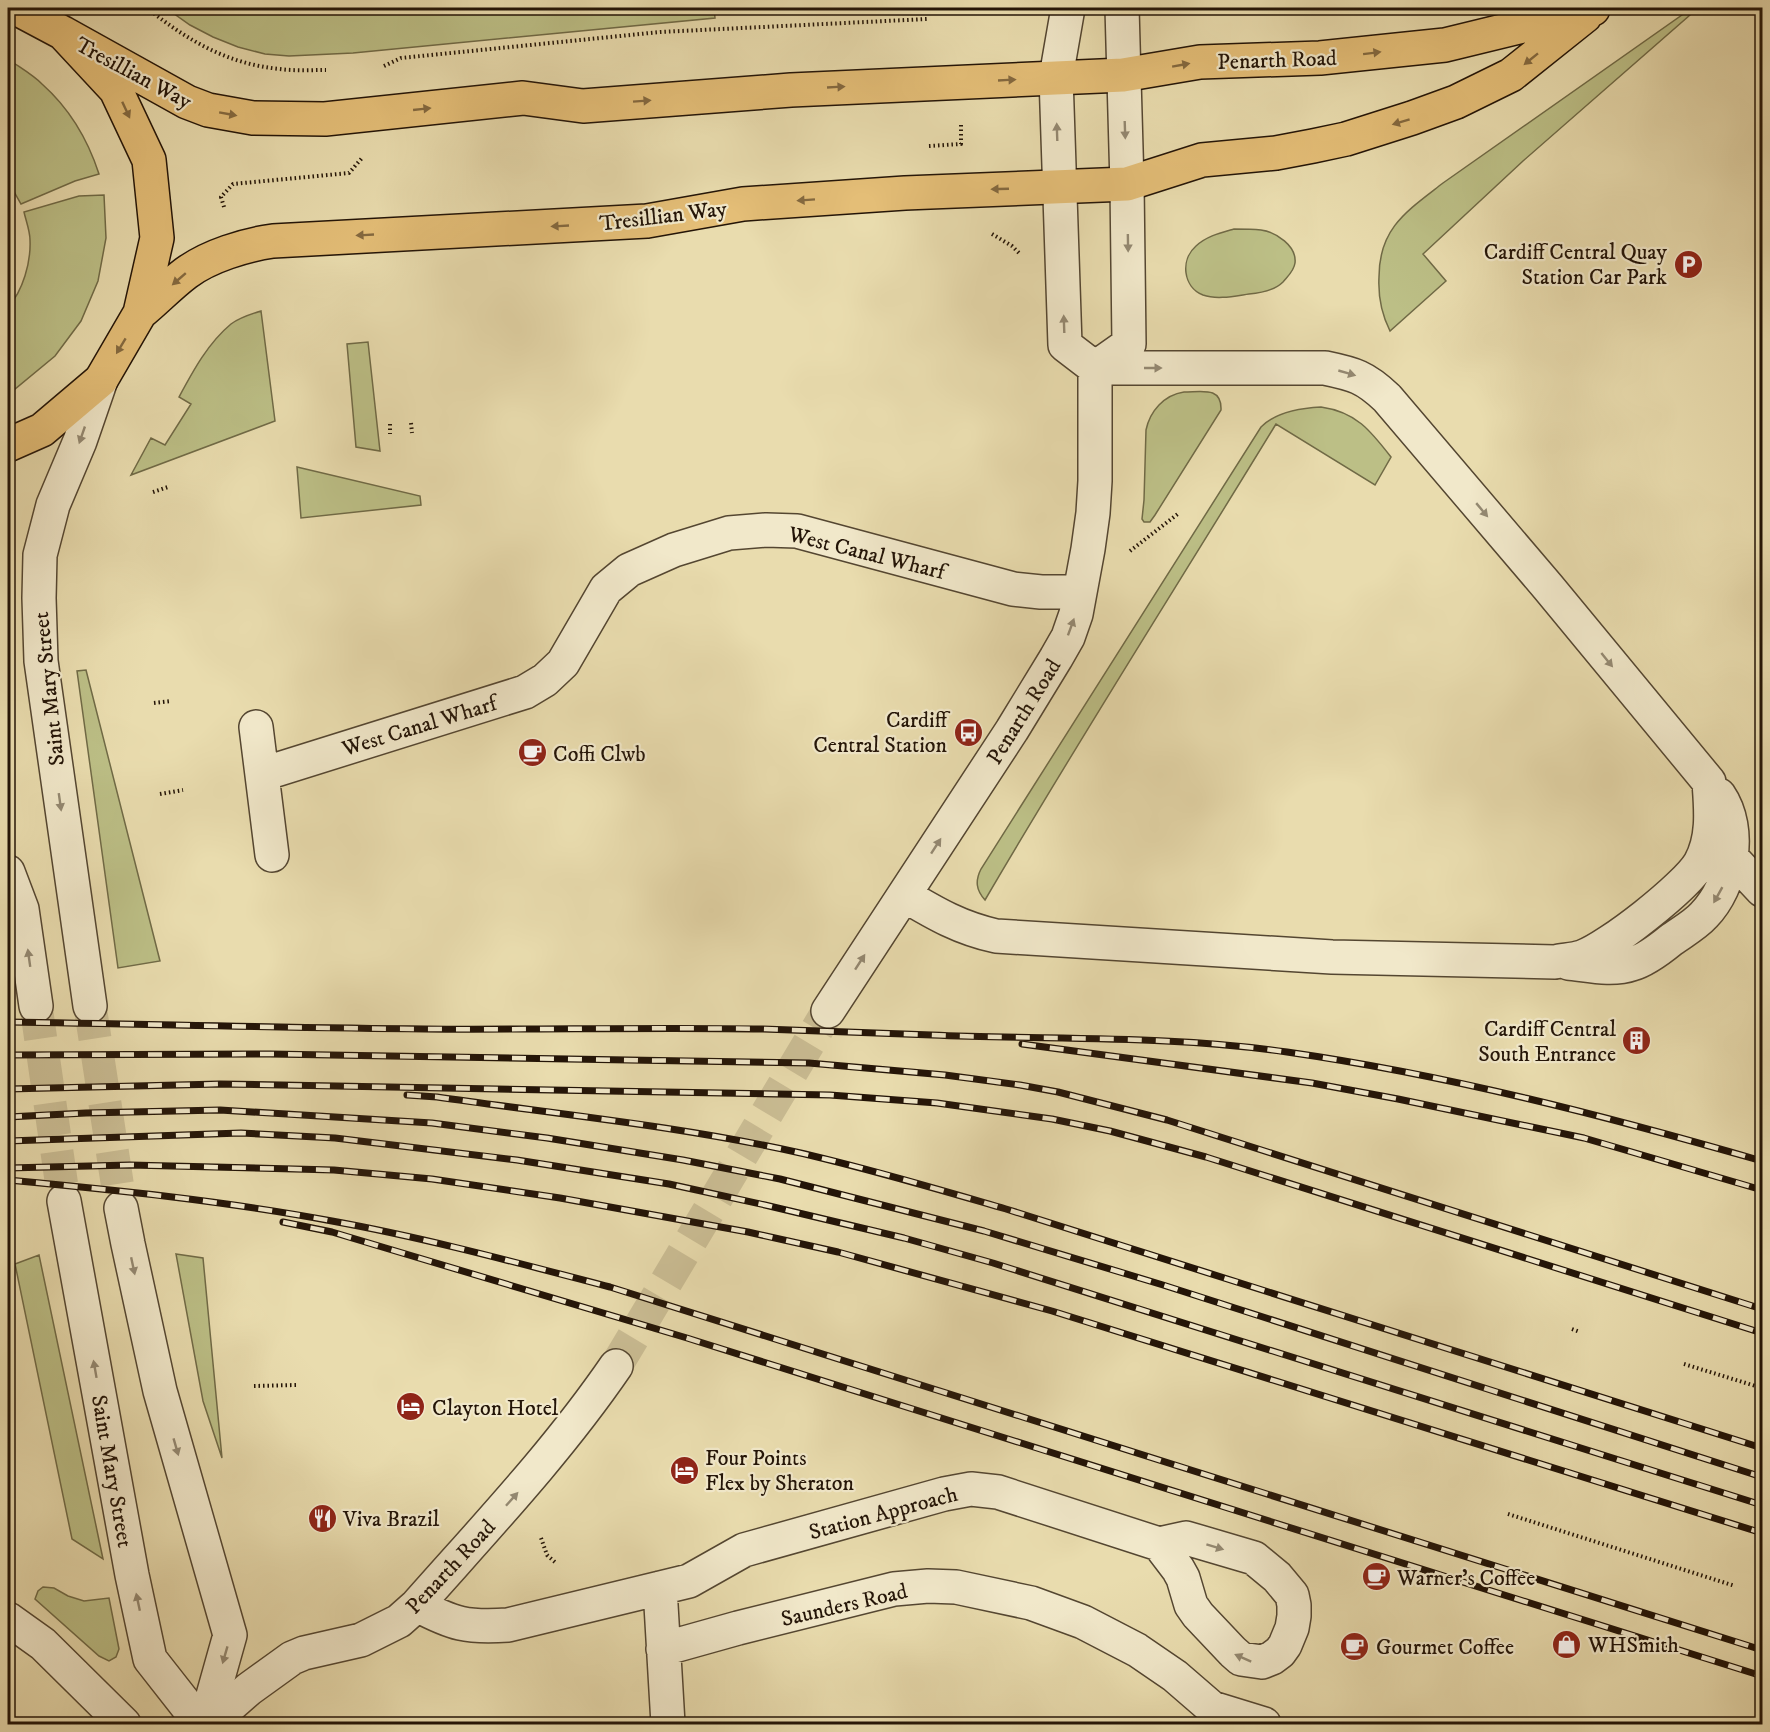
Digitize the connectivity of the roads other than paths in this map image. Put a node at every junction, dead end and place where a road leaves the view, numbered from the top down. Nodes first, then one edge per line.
1 (16, 8) edge
2 (1068, 8) edge
3 (1122, 8) edge
4 (1594, 8) edge
5 (63, 33) junction
6 (1123, 75) junction
7 (1056, 77) junction
8 (959, 82) joint
9 (1202, 160) joint
10 (1127, 184) junction
11 (1059, 187) junction
12 (141, 313) junction
13 (1095, 368) junction
14 (100, 380) junction
15 (8, 445) edge
16 (1080, 592) junction
17 (256, 727) dead end
18 (263, 774) junction
19 (1720, 845) junction
20 (272, 855) dead end
21 (8, 872) edge
22 (1762, 890) edge
23 (904, 896) junction
24 (36, 1006) tunnel mouth
25 (90, 1006) tunnel mouth
26 (828, 1011) tunnel mouth
27 (64, 1201) tunnel mouth
28 (122, 1208) tunnel mouth
29 (616, 1366) tunnel mouth
30 (1159, 1544) dead end
31 (660, 1588) junction
32 (417, 1605) junction
33 (8, 1619) edge
34 (663, 1649) junction
35 (1253, 1723) edge
36 (124, 1725) edge
37 (201, 1725) edge
38 (207, 1725) edge
39 (668, 1725) edge

1 - 5 main road, Tresillian Way
2 - 7 street
3 - 6 street
6 -> 4 main road, Penarth Road
4 -> 9 main road, Penarth Road
5 -> 8 main road, Tresillian Way
5 -> 12 main road
6 - 7 main road, Penarth Road
6 -> 10 street
8 -> 7 main road, Penarth Road
11 -> 7 street
9 - 10 main road, Tresillian Way
10 - 11 main road, Tresillian Way
10 -> 13 street
11 -> 12 main road, Tresillian Way
13 -> 11 street
12 -> 14 main road
13 - 16 street, Penarth Road
13 -> 19 street
14 - 15 main road
14 -> 25 street, Saint Mary Street
16 - 18 street, West Canal Wharf
23 -> 16 street, Penarth Road
17 - 18 street
18 - 20 street
19 - 22 street
19 -> 23 street
24 -> 21 street
26 -> 23 street, Penarth Road
37 -> 27 street, Saint Mary Street
28 -> 38 street
32 -> 29 street, Penarth Road
30 - 31 street, Station Approach
31 - 32 street
31 - 34 street
32 - 38 street, Penarth Road
33 - 36 street
34 - 35 street, Saunders Road
34 - 39 street

